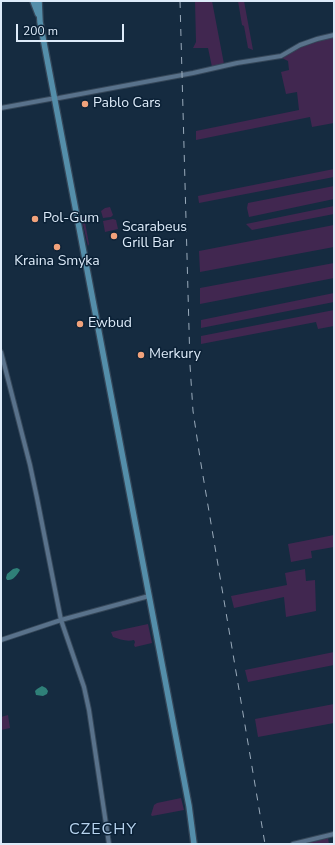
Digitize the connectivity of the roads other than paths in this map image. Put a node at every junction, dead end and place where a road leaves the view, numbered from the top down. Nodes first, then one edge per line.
1 (33, 1) edge
2 (39, 1) edge
3 (40, 22) junction
4 (334, 36) edge
5 (55, 99) junction
6 (1, 108) edge
7 (1, 352) edge
8 (149, 596) junction
9 (61, 620) junction
10 (1, 640) edge
11 (334, 834) edge
12 (109, 844) edge
13 (194, 844) edge
14 (293, 844) edge

1 - 3 main road
2 - 3 main road
3 - 5 main road
4 - 5 street
5 - 6 street
5 - 8 main road
7 - 9 street
8 - 9 street
8 - 13 main road
9 - 10 street
9 - 12 street
11 - 14 street

